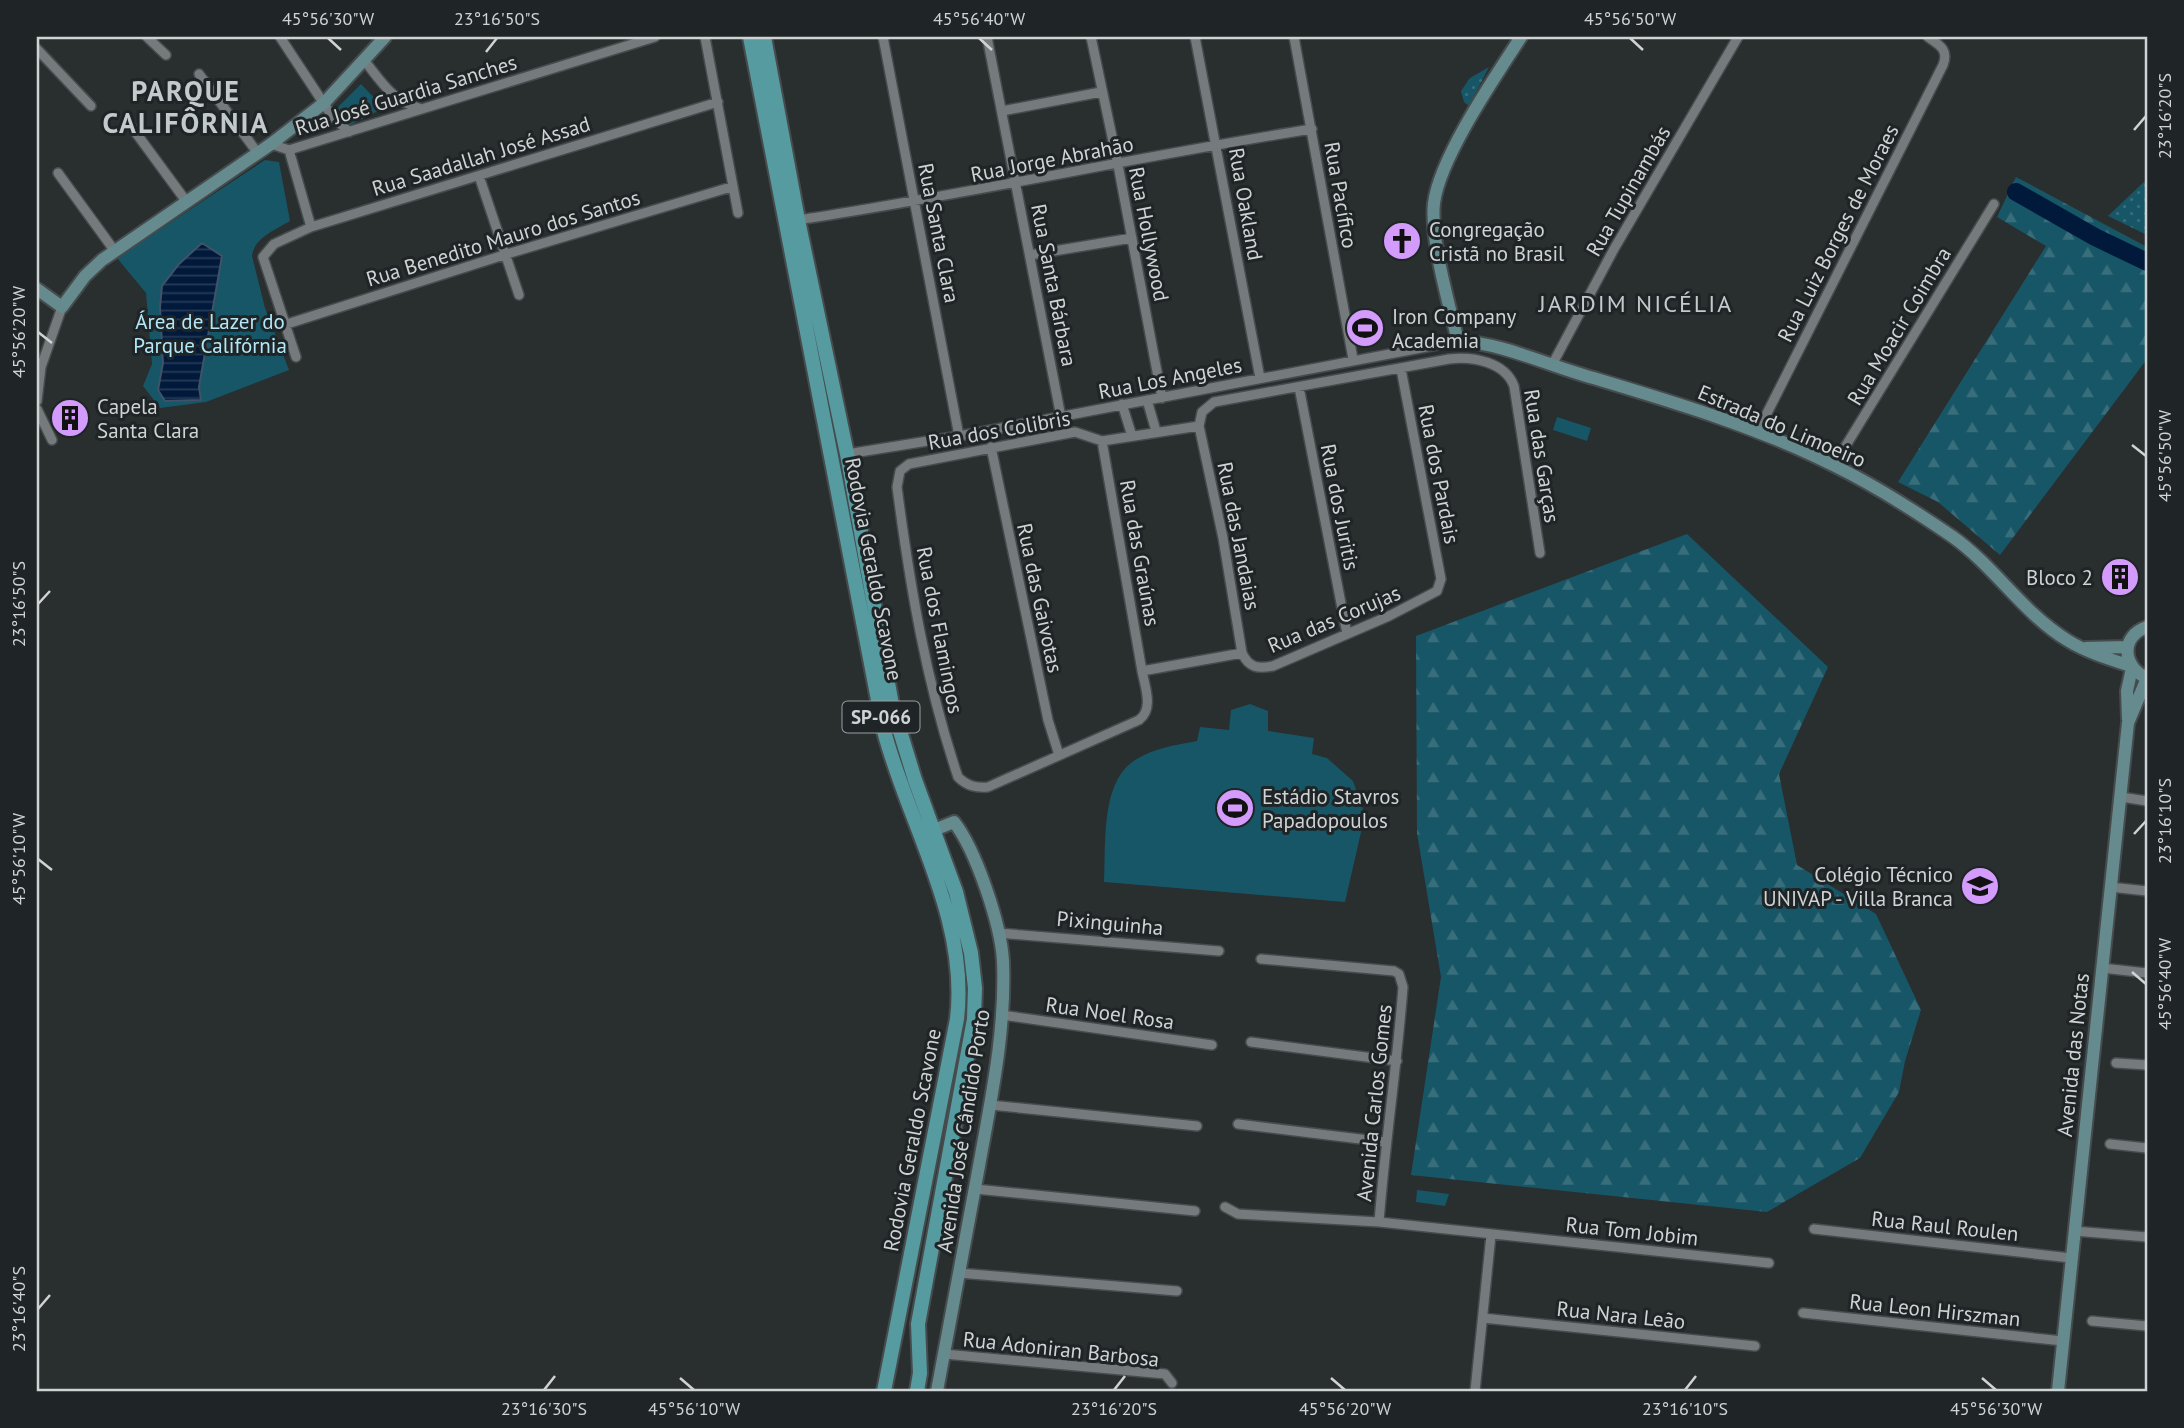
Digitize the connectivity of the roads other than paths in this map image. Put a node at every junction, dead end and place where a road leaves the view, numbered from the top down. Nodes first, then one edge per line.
1 (148, 37) edge
2 (280, 37) edge
3 (385, 37) edge
4 (655, 37) edge
5 (705, 37) edge
6 (750, 37) edge
7 (764, 37) edge
8 (883, 37) edge
9 (987, 37) edge
10 (1091, 37) edge
11 (1195, 37) edge
12 (1294, 37) edge
13 (1521, 37) edge
14 (1738, 37) edge
15 (1928, 37) edge
16 (37, 49) edge
17 (166, 55) dead end
18 (364, 60) junction
19 (200, 74) dead end
20 (1101, 92) junction
21 (718, 102) junction
22 (324, 103) junction
23 (91, 106) dead end
24 (422, 108) junction
25 (1002, 111) junction
26 (128, 121) dead end
27 (1311, 129) junction
28 (349, 132) junction
29 (271, 144) junction
30 (1217, 144) junction
31 (289, 150) junction
32 (257, 152) junction
33 (1118, 165) junction
34 (58, 173) dead end
35 (479, 176) junction
36 (1017, 184) junction
37 (731, 187) junction
38 (186, 201) junction
39 (915, 202) junction
40 (1994, 204) dead end
41 (738, 213) dead end
42 (797, 220) junction
43 (311, 227) junction
44 (1132, 238) junction
45 (114, 250) junction
46 (507, 254) junction
47 (1030, 255) junction
48 (37, 289) edge
49 (519, 295) dead end
50 (62, 307) junction
51 (287, 324) junction
52 (1458, 341) junction
53 (296, 357) dead end
54 (1353, 359) junction
55 (1552, 365) junction
56 (1401, 369) junction
57 (1260, 379) junction
58 (1299, 387) junction
59 (1162, 398) junction
60 (1147, 400) junction
61 (37, 401) edge
62 (1122, 404) junction
63 (37, 409) edge
64 (1061, 417) junction
65 (1199, 426) junction
66 (1156, 432) junction
67 (1757, 433) junction
68 (958, 436) junction
69 (1132, 436) junction
70 (52, 440) dead end
71 (1102, 441) junction
72 (991, 447) junction
73 (848, 454) junction
74 (1834, 465) junction
75 (900, 471) joint
76 (1540, 553) dead end
77 (1440, 586) joint
78 (2147, 627) edge
79 (1347, 634) junction
80 (2127, 647) junction
81 (2085, 648) junction
82 (1242, 653) junction
83 (2131, 667) junction
84 (1142, 671) junction
85 (2147, 678) edge
86 (2128, 723) junction
87 (1059, 755) junction
88 (2121, 797) junction
89 (2147, 801) edge
90 (934, 830) junction
91 (2110, 887) junction
92 (2147, 891) edge
93 (998, 933) junction
94 (1219, 951) dead end
95 (1261, 959) dead end
96 (2102, 968) junction
97 (2147, 974) edge
98 (1002, 1015) junction
99 (1251, 1042) dead end
100 (1212, 1045) dead end
101 (1397, 1061) junction
102 (2116, 1063) dead end
103 (2147, 1065) edge
104 (990, 1105) junction
105 (1238, 1124) dead end
106 (1197, 1126) dead end
107 (1385, 1142) junction
108 (2110, 1144) dead end
109 (2147, 1148) edge
110 (975, 1189) junction
111 (1225, 1207) dead end
112 (1195, 1211) dead end
113 (1379, 1222) junction
114 (1814, 1230) dead end
115 (2074, 1231) junction
116 (1491, 1235) junction
117 (2147, 1237) edge
118 (2071, 1258) junction
119 (1769, 1263) dead end
120 (959, 1273) junction
121 (1177, 1291) dead end
122 (1803, 1313) dead end
123 (1483, 1318) junction
124 (2092, 1321) dead end
125 (2147, 1326) edge
126 (2063, 1341) junction
127 (1755, 1346) dead end
128 (944, 1354) junction
129 (1172, 1383) dead end
130 (884, 1391) edge
131 (917, 1391) edge
132 (937, 1391) edge
133 (1475, 1391) edge
134 (2058, 1391) edge

1 - 17 street
2 - 22 street
3 - 18 main road
4 - 24 street, Rua José Guardia Sanches
5 - 21 street
6 - 130 main road, Rodovia Geraldo Scavone / SP-066
7 - 42 main road, Rodovia Geraldo Scavone / SP-066
8 - 39 street, Rua Santa Clara
9 - 25 street, Rua Santa Bárbara
10 - 20 street, Rua Hollywood
11 - 30 street, Rua Oakland
12 - 27 street, Rua Pacífico
13 - 52 main road
14 - 55 street, Rua Tupinambás
15 - 67 street, Rua Luiz Borges de Moraes
16 - 23 street
18 - 22 main road
18 - 24 street
19 - 32 street
20 - 25 street
20 - 33 street, Rua Hollywood
21 - 35 street, Rua Saadallah José Assad
21 - 37 street
22 - 28 street
22 - 29 main road
24 - 28 street, Rua José Guardia Sanches
25 - 36 street, Rua Santa Bárbara
26 - 38 street
27 - 30 street, Rua Jorge Abrahão
27 - 54 street, Rua Pacífico
28 - 31 street, Rua José Guardia Sanches
29 - 31 street
29 - 32 main road
30 - 33 street, Rua Jorge Abrahão
30 - 57 street, Rua Oakland
31 - 43 street
32 - 38 main road
33 - 36 street, Rua Jorge Abrahão
33 - 44 street, Rua Hollywood
34 - 45 street
35 - 43 street, Rua Saadallah José Assad
35 - 46 street
36 - 39 street, Rua Jorge Abrahão
36 - 47 street, Rua Santa Bárbara
37 - 41 street
37 - 46 street, Rua Benedito Mauro dos Santos
38 - 45 main road
39 - 42 street, Rua Jorge Abrahão
39 - 68 street, Rua Santa Clara
40 - 74 street, Rua Moacir Coimbra
42 - 73 main road, Rodovia Geraldo Scavone / SP-066
43 - 51 street, Rua Saadallah José Assad
44 - 47 street
44 - 59 street, Rua Hollywood
45 - 50 main road
46 - 49 street
46 - 51 street, Rua Benedito Mauro dos Santos
47 - 64 street, Rua Santa Bárbara
48 - 50 main road
50 - 61 street
51 - 53 street
52 - 54 street, Rua Los Angeles
52 - 55 main road, Estrada do Limoeiro
54 - 57 street, Rua Los Angeles
55 - 67 main road, Estrada do Limoeiro
56 - 58 street
56 - 76 street, Rua das Garças
56 - 77 street, Rua dos Pardais
57 - 59 street, Rua Los Angeles
58 - 65 street
58 - 79 street, Rua dos Juritis
59 - 60 street, Rua Los Angeles
60 - 62 street, Rua Los Angeles
60 - 66 street
62 - 64 street, Rua Los Angeles
62 - 69 street
63 - 70 street
64 - 68 street, Rua Los Angeles
65 - 66 street, Rua dos Colibris
65 - 82 street, Rua das Jandaias
66 - 69 street, Rua dos Colibris
67 - 74 main road, Estrada do Limoeiro
68 - 73 street, Rua Los Angeles
69 - 71 street, Rua dos Colibris
71 - 72 street, Rua dos Colibris
71 - 84 street, Rua das Graúnas
72 - 75 street, Rua dos Colibris
72 - 87 street, Rua das Gaivotas
73 - 90 main road, Rodovia Geraldo Scavone / SP-066
74 - 81 main road, Estrada do Limoeiro
75 - 87 street, Rua dos Flamingos
77 - 79 street, Rua das Corujas
78 - 80 main road
79 - 82 street, Rua das Corujas
80 - 81 main road
80 - 83 main road, Avenida das Notas
81 - 83 main road, Estrada do Limoeiro
82 - 84 street, Rua das Corujas
83 - 85 main road, Avenida das Notas
83 - 86 main road, Avenida das Notas
84 - 87 street
85 - 86 main road, Avenida das Notas
86 - 88 main road, Avenida das Notas
88 - 89 street
88 - 91 main road, Avenida das Notas
90 - 93 main road, Avenida José Cândido Porto
90 - 131 main road, Rodovia Geraldo Scavone / SP-066
91 - 92 street
91 - 96 main road, Avenida das Notas
93 - 94 street, Pixinguinha
93 - 98 main road, Avenida José Cândido Porto
95 - 101 street, Avenida Carlos Gomes
96 - 97 street
96 - 115 main road, Avenida das Notas
98 - 100 street, Rua Noel Rosa
98 - 104 main road, Avenida José Cândido Porto
99 - 101 street
101 - 107 street, Avenida Carlos Gomes
102 - 103 street
104 - 106 street
104 - 110 main road, Avenida José Cândido Porto
105 - 107 street
107 - 113 street, Avenida Carlos Gomes
108 - 109 street
110 - 112 street
110 - 120 main road, Avenida José Cândido Porto
111 - 113 street, Rua Tom Jobim
113 - 116 street, Rua Tom Jobim
114 - 118 street, Rua Raul Roulen
115 - 117 street
115 - 118 main road, Avenida das Notas
116 - 119 street, Rua Tom Jobim
116 - 123 street
118 - 126 main road, Avenida das Notas
120 - 121 street
120 - 128 main road, Avenida José Cândido Porto
122 - 126 street, Rua Leon Hirszman
123 - 127 street, Rua Nara Leão
123 - 133 street
124 - 125 street
126 - 134 main road, Avenida das Notas
128 - 129 street, Rua Adoniran Barbosa
128 - 132 main road, Avenida José Cândido Porto

